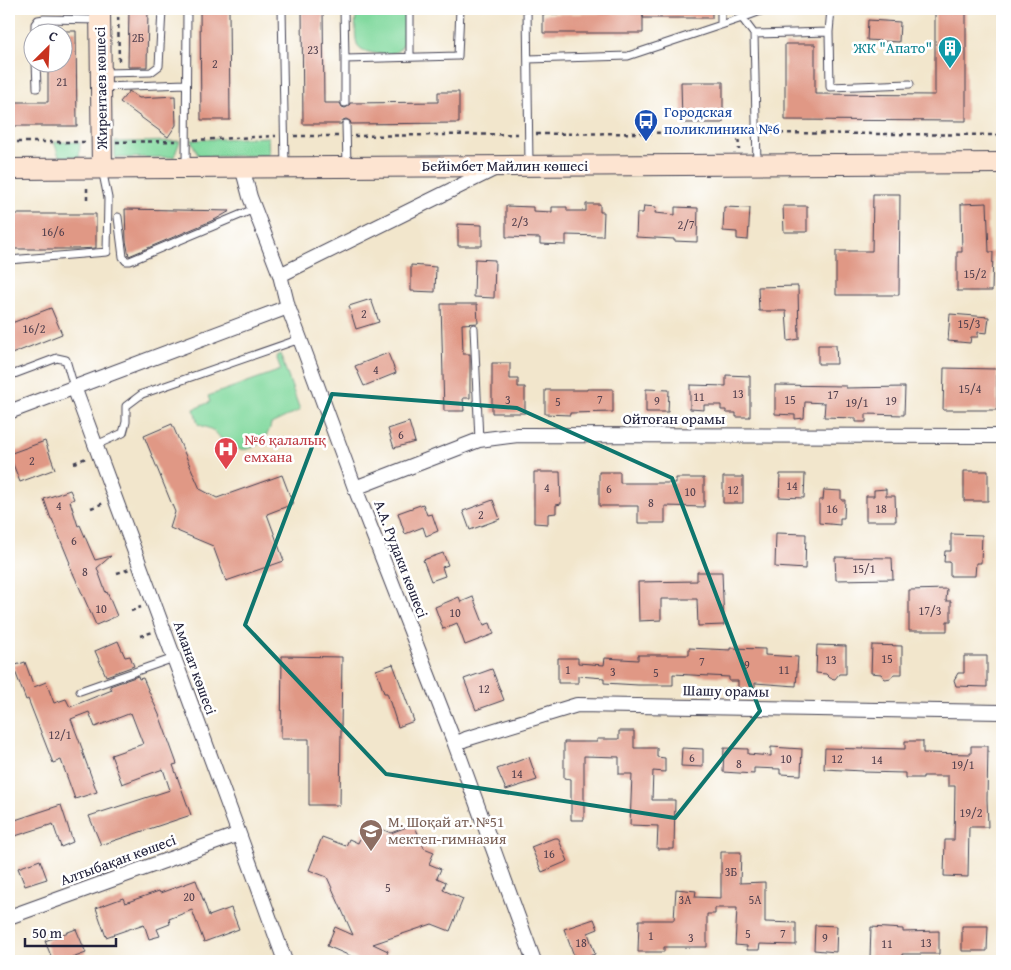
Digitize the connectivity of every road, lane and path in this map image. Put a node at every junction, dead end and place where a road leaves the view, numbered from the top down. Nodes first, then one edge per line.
1 (187, 9) edge
2 (282, 9) edge
3 (344, 9) edge
4 (410, 9) edge
5 (460, 9) edge
6 (527, 9) edge
7 (721, 9) edge
8 (766, 9) edge
9 (831, 9) edge
10 (162, 10) edge
11 (100, 14) edge
12 (742, 18) junction
13 (36, 22) edge
14 (721, 24) junction
15 (829, 32) junction
16 (754, 34) junction
17 (410, 57) junction
18 (345, 58) junction
19 (528, 59) junction
20 (36, 72) edge
21 (101, 80) junction
22 (186, 84) junction
23 (910, 84) dead end
24 (37, 88) dead end
25 (345, 103) dead end
26 (346, 124) dead end
27 (757, 133) junction
28 (528, 134) junction
29 (1002, 135) edge
30 (284, 136) junction
31 (346, 136) junction
32 (9, 142) edge
33 (86, 142) dead end
34 (1002, 163) edge
35 (757, 164) junction
36 (501, 166) junction
37 (529, 166) junction
38 (242, 167) junction
39 (285, 167) junction
40 (347, 167) junction
41 (102, 168) junction
42 (186, 168) junction
43 (9, 169) edge
44 (87, 188) dead end
45 (87, 198) dead end
46 (254, 210) junction
47 (118, 217) dead end
48 (9, 260) edge
49 (280, 275) junction
50 (288, 307) junction
51 (474, 328) dead end
52 (300, 339) junction
53 (9, 376) edge
54 (74, 387) junction
55 (9, 412) edge
56 (1002, 436) edge
57 (479, 440) junction
58 (96, 445) junction
59 (355, 488) junction
60 (174, 658) junction
61 (80, 691) dead end
62 (1002, 712) edge
63 (456, 744) junction
64 (239, 834) junction
65 (9, 917) edge
66 (285, 961) edge
67 (534, 961) edge

1 - 22 lane
2 - 30 lane
3 - 18 lane
4 - 17 lane
5 - 17 lane
6 - 19 lane
7 - 14 lane
8 - 12 lane
9 - 15 lane
10 - 21 lane
11 - 13 lane
11 - 21 street, Жирентаев көшесі
12 - 14 lane
12 - 16 lane
14 - 19 lane
15 - 16 lane
15 - 23 lane
16 - 27 lane
17 - 18 lane
18 - 25 lane
19 - 28 lane
20 - 24 lane
21 - 22 lane
21 - 41 street, Жирентаев көшесі
22 - 42 lane
26 - 31 lane
27 - 28 path
27 - 29 path
27 - 35 lane
28 - 31 path
28 - 37 lane
30 - 31 path
30 - 39 lane
31 - 40 lane
32 - 33 path
34 - 35 street, Бейімбет Майлин көшесі
35 - 37 street, Бейімбет Майлин көшесі
36 - 37 street, Бейімбет Майлин көшесі
36 - 40 street, Бейімбет Майлин көшесі
36 - 49 street
38 - 39 street, Бейімбет Майлин көшесі
38 - 42 street, Бейімбет Майлин көшесі
38 - 46 street, А.А. Рудаки көшесі
39 - 40 street, Бейімбет Майлин көшесі
41 - 42 street, Бейімбет Майлин көшесі
41 - 43 street, Бейімбет Майлин көшесі
41 - 48 lane
44 - 45 path
46 - 47 lane
46 - 49 street, А.А. Рудаки көшесі
49 - 50 street, А.А. Рудаки көшесі
50 - 52 street, А.А. Рудаки көшесі
50 - 54 street
51 - 57 lane
52 - 58 lane
52 - 59 street, А.А. Рудаки көшесі
53 - 54 lane
54 - 55 street
54 - 58 street, Аманат көшесі
56 - 57 street, Ойтоған орамы
57 - 59 street, Ойтоған орамы
58 - 60 street, Аманат көшесі
59 - 63 street, А.А. Рудаки көшесі
60 - 61 lane
60 - 64 street, Аманат көшесі
62 - 63 street, Шашу орамы
63 - 67 street, А.А. Рудаки көшесі
64 - 65 street, Алтыбақан көшесі
64 - 66 street, Аманат көшесі

